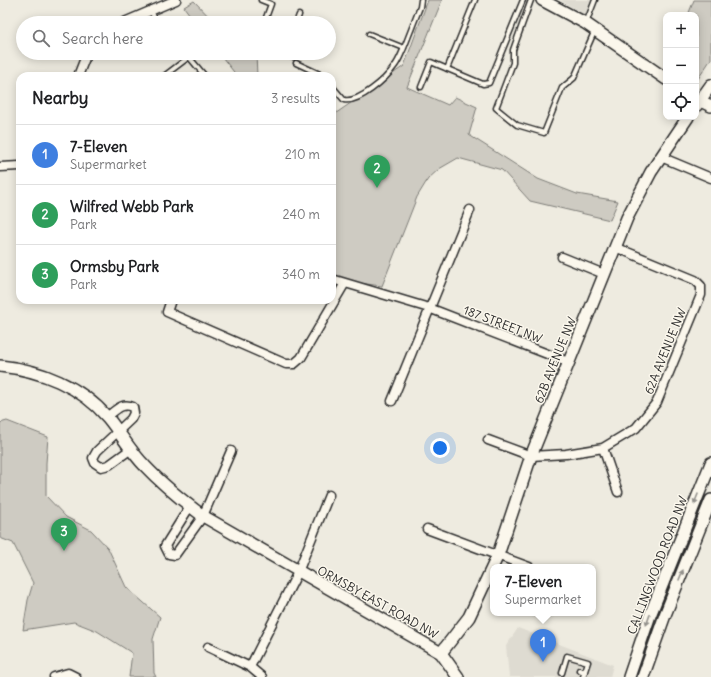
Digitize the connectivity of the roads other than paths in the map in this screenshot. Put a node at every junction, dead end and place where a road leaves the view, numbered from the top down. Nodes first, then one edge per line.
1 (176, 0) edge
2 (261, 0) edge
3 (420, 0) edge
4 (475, 0) edge
5 (523, 0) edge
6 (531, 0) edge
7 (542, 0) edge
8 (595, 0) edge
9 (151, 10) junction
10 (138, 16) edge
11 (154, 16) edge
12 (267, 16) edge
13 (585, 23) junction
14 (595, 30) junction
15 (368, 34) dead end
16 (404, 48) junction
17 (84, 60) edge
18 (185, 60) edge
19 (192, 60) edge
20 (296, 63) dead end
21 (447, 69) junction
22 (80, 72) edge
23 (169, 72) edge
24 (202, 72) edge
25 (315, 72) edge
26 (663, 77) edge
27 (711, 85) edge
28 (421, 87) dead end
29 (336, 91) edge
30 (699, 100) edge
31 (699, 103) edge
32 (711, 106) edge
33 (686, 120) edge
34 (661, 157) junction
35 (16, 166) edge
36 (0, 167) edge
37 (711, 178) edge
38 (470, 210) dead end
39 (615, 248) junction
40 (562, 257) dead end
41 (604, 274) junction
42 (336, 280) edge
43 (345, 283) junction
44 (336, 298) edge
45 (170, 304) edge
46 (333, 304) edge
47 (429, 308) junction
48 (568, 362) junction
49 (0, 366) edge
50 (392, 401) dead end
51 (107, 417) junction
52 (118, 431) junction
53 (488, 440) dead end
54 (603, 448) junction
55 (130, 449) junction
56 (230, 451) dead end
57 (531, 456) junction
58 (711, 463) edge
59 (618, 492) dead end
60 (329, 495) dead end
61 (711, 500) edge
62 (190, 506) junction
63 (203, 516) junction
64 (427, 529) dead end
65 (498, 555) junction
66 (494, 564) edge
67 (520, 564) edge
68 (298, 572) junction
69 (490, 572) edge
70 (208, 647) dead end
71 (441, 653) junction
72 (564, 666) junction
73 (250, 667) junction
74 (569, 668) dead end
75 (579, 670) dead end
76 (585, 672) junction
77 (562, 673) dead end
78 (54, 677) edge
79 (76, 677) edge
80 (262, 677) edge
81 (458, 677) edge
82 (583, 677) edge
83 (629, 677) edge
84 (643, 677) edge

1 - 9 street
2 - 12 lane
3 - 16 lane
4 - 21 lane
5 - 21 lane
6 - 14 lane
7 - 13 street
8 - 13 lane
9 - 10 street
9 - 11 lane
13 - 14 street
14 - 26 street
15 - 16 lane
16 - 29 lane
17 - 22 street
18 - 23 lane
19 - 24 lane
20 - 25 lane
21 - 28 lane
27 - 30 street
31 - 32 street
33 - 34 street, 62B AVENUE NW
34 - 37 street
34 - 39 street, 62B AVENUE NW
35 - 36 street
38 - 47 street
39 - 41 street, 62B AVENUE NW
39 - 54 street, 62A AVENUE NW
40 - 41 street
41 - 48 street, 62B AVENUE NW
42 - 43 street, 187 STREET NW
43 - 44 street
43 - 47 street, 187 STREET NW
45 - 46 street
47 - 48 street, 187 STREET NW
47 - 50 street
48 - 57 street, 62B AVENUE NW
49 - 51 street, ORMSBY EAST ROAD NW
51 - 52 street, ORMSBY EAST ROAD NW
51 - 52 street
52 - 55 street, ORMSBY EAST ROAD NW
52 - 55 street
53 - 57 street
54 - 57 street
54 - 59 street
55 - 62 street, ORMSBY EAST ROAD NW
56 - 63 street
57 - 65 street, 62B AVENUE NW
58 -> 83 street, CALLINGWOOD ROAD NW
60 - 68 street, ORMSBY EAST ROAD NW
84 -> 61 street, CALLINGWOOD ROAD NW
62 - 63 street, ORMSBY EAST ROAD NW
62 - 63 street
63 - 68 street, ORMSBY EAST ROAD NW
64 - 65 street
65 - 66 street, 62B AVENUE NW
65 - 67 street
68 - 71 street, ORMSBY EAST ROAD NW
68 - 73 street, ORMSBY EAST ROAD NW
69 - 71 street, 62B AVENUE NW
70 - 73 street
71 - 81 street, ORMSBY EAST ROAD NW
72 - 74 lane
72 - 76 lane
72 - 77 lane
73 - 80 street
75 - 76 lane
76 - 82 lane
78 - 79 street

